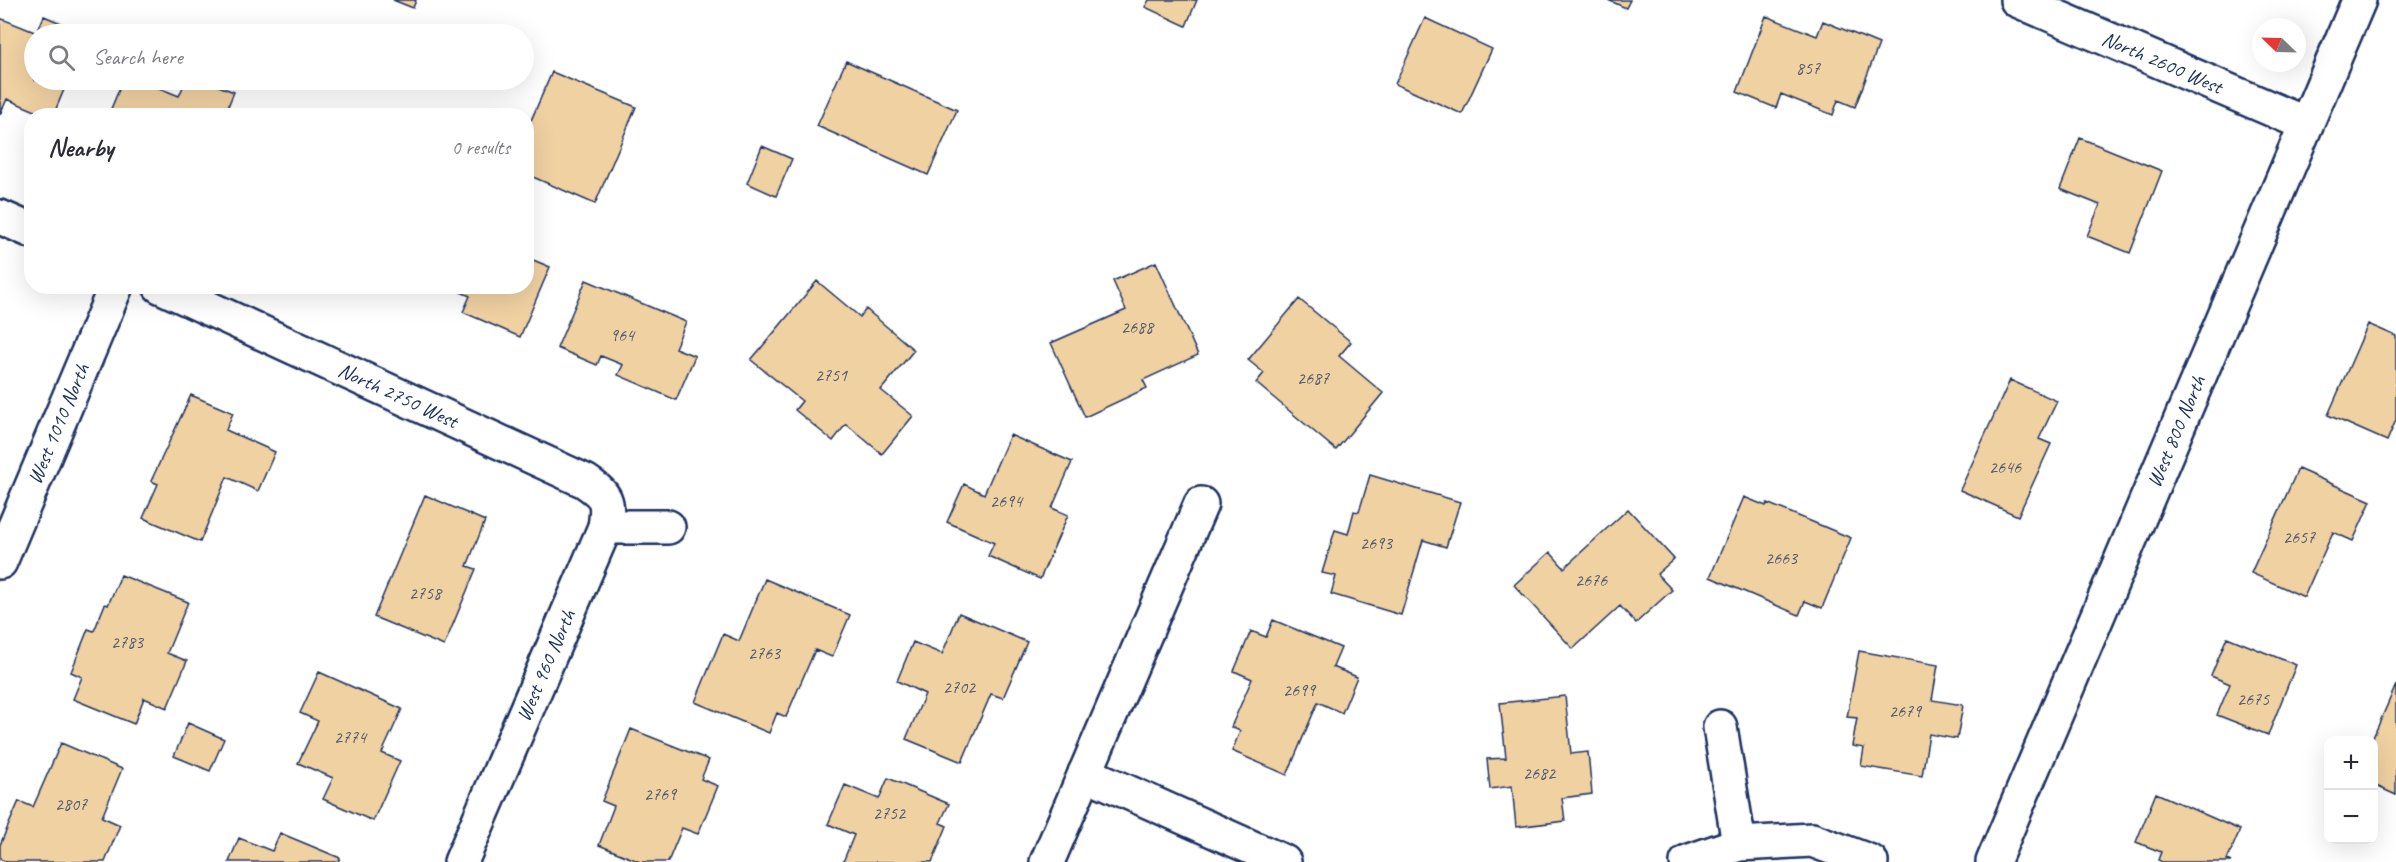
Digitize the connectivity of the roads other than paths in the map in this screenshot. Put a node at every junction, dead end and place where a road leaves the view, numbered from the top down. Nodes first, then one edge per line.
1 (2017, 0) edge
2 (2359, 0) edge
3 (2306, 123) junction
4 (0, 217) edge
5 (24, 228) edge
6 (113, 294) edge
7 (177, 294) edge
8 (1200, 504) dead end
9 (605, 527) junction
10 (668, 527) dead end
11 (0, 562) edge
12 (1720, 727) dead end
13 (1085, 773) junction
14 (1739, 844) junction
15 (461, 862) edge
16 (1047, 862) edge
17 (1284, 862) edge
18 (1687, 862) edge
19 (1870, 862) edge
20 (1993, 862) edge

1 - 3 street, North 2600 West
2 - 3 street, West 800 North
3 - 20 street, West 800 North
4 - 5 street
6 - 11 street, West 1010 North
7 - 9 street, North 2750 West
8 - 13 street
9 - 10 street
9 - 15 street, West 960 North
12 - 14 street
13 - 16 street
13 - 17 street
14 - 18 street
14 - 19 street

